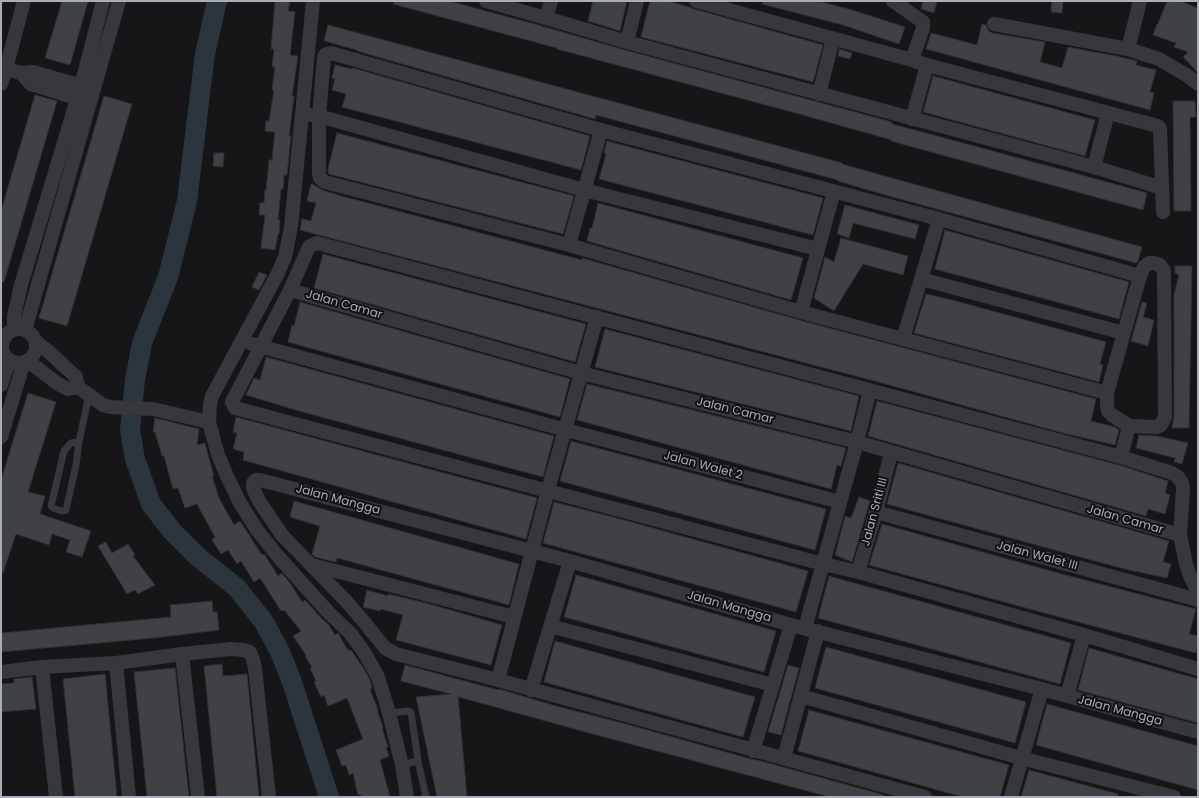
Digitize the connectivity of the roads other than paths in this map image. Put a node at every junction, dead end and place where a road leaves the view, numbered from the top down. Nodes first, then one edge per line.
1 (24, 1) edge
2 (103, 1) edge
3 (119, 1) edge
4 (313, 1) edge
5 (486, 1) edge
6 (551, 1) edge
7 (637, 1) edge
8 (696, 1) edge
9 (893, 1) edge
10 (1140, 1) edge
11 (546, 18) junction
12 (994, 24) dead end
13 (833, 39) junction
14 (627, 42) junction
15 (1128, 49) junction
16 (912, 60) junction
17 (927, 65) junction
18 (6, 69) junction
19 (1, 84) edge
20 (1198, 84) edge
21 (86, 94) junction
22 (819, 94) junction
23 (1108, 113) junction
24 (302, 114) junction
25 (319, 116) junction
26 (912, 119) junction
27 (601, 130) junction
28 (1094, 167) junction
29 (1162, 188) junction
30 (584, 190) junction
31 (834, 191) junction
32 (1163, 212) dead end
33 (939, 219) junction
34 (570, 245) junction
35 (818, 249) junction
36 (1140, 276) junction
37 (921, 279) junction
38 (290, 290) junction
39 (802, 312) junction
40 (597, 317) junction
41 (13, 330) edge
42 (1124, 333) junction
43 (903, 339) junction
44 (35, 341) junction
45 (242, 341) junction
46 (2, 346) edge
47 (260, 346) junction
48 (9, 360) junction
49 (26, 362) junction
50 (581, 373) junction
51 (1, 385) edge
52 (870, 390) junction
53 (83, 391) junction
54 (1107, 393) junction
55 (209, 422) junction
56 (1129, 426) junction
57 (566, 430) junction
58 (1, 437) edge
59 (80, 442) junction
60 (857, 442) junction
61 (890, 452) junction
62 (1121, 457) junction
63 (548, 490) junction
64 (840, 502) junction
65 (876, 512) junction
66 (1180, 535) junction
67 (533, 552) junction
68 (570, 561) junction
69 (823, 564) junction
70 (311, 565) junction
71 (858, 572) junction
72 (301, 582) junction
73 (1198, 592) edge
74 (1198, 600) edge
75 (514, 617) junction
76 (791, 624) junction
77 (550, 626) junction
78 (812, 629) junction
79 (1084, 635) junction
80 (182, 654) junction
81 (116, 663) junction
82 (42, 668) junction
83 (1198, 669) edge
84 (1, 672) edge
85 (498, 680) junction
86 (773, 685) junction
87 (1042, 689) junction
88 (531, 690) junction
89 (801, 696) junction
90 (1067, 696) junction
91 (389, 713) junction
92 (1198, 732) edge
93 (754, 750) junction
94 (784, 758) junction
95 (1022, 758) junction
96 (418, 760) junction
97 (402, 765) junction
98 (56, 797) edge
99 (129, 797) edge
100 (198, 797) edge
101 (269, 797) edge
102 (407, 797) edge
103 (426, 797) edge
104 (925, 797) edge
105 (1011, 797) edge
106 (1174, 797) edge

1 - 18 street
2 - 21 street
3 - 21 street
4 - 24 street
5 - 11 street
6 - 11 street
7 - 14 street
8 - 13 street
9 - 16 street
10 - 15 street
11 - 14 street
12 - 15 street
13 - 16 street
13 - 22 street
14 - 22 street
15 - 20 street
16 - 17 street
17 - 23 street
17 - 26 street
18 - 19 street
18 - 21 street
21 - 41 street
22 - 26 street
23 - 28 street
23 - 29 street
24 - 25 street
24 - 45 street
25 - 27 street
25 - 30 street
25 - 34 street
26 - 28 street
27 - 30 street
27 - 31 street
28 - 29 street
29 - 32 street
30 - 34 street
30 - 35 street
31 - 33 street
31 - 35 street
33 - 36 street
33 - 37 street
34 - 39 street
35 - 39 street
36 - 42 street
36 - 56 street
37 - 42 street
37 - 43 street
38 - 40 street
38 - 47 street
38 - 50 street, Jalan Camar
39 - 43 street
40 - 50 street
40 - 52 street
41 - 44 street
41 - 46 street
42 - 54 street
43 - 54 street
44 - 49 street
44 - 53 street
45 - 47 street, Jalan Walet 2
45 - 55 street
46 - 48 street
47 - 57 street, Jalan Walet 2
47 - 63 street
48 - 49 street
48 - 51 street
49 - 53 street
49 - 58 street
50 - 57 street
50 - 60 street, Jalan Camar
52 - 60 street
52 - 62 street
53 - 55 street
53 - 59 lane
54 - 56 street
55 - 72 street
56 - 62 street
57 - 63 street
57 - 64 street, Jalan Walet 2
59 - 59 lane
60 - 61 street, Jalan Camar
60 - 64 street
61 - 65 street, Jalan Sriti III
61 - 66 street, Jalan Camar
62 - 66 street
63 - 67 street
63 - 69 street
64 - 69 street
65 - 71 street, Jalan Sriti III
65 - 74 street, Jalan Walet III
66 - 73 street
67 - 68 street, Jalan Mangga
67 - 70 street, Jalan Mangga
67 - 75 street
68 - 76 street, Jalan Mangga
68 - 77 street
69 - 71 street
69 - 78 street
70 - 72 street
70 - 75 street
70 - 85 street
71 - 79 street
72 - 91 street
75 - 85 street
76 - 78 street, Jalan Mangga
76 - 86 street
77 - 86 street
77 - 88 street
78 - 87 street, Jalan Mangga
78 - 89 street
79 - 83 street
79 - 90 street
80 - 81 street
80 - 100 street
80 - 101 street
81 - 82 street
81 - 99 street
82 - 84 street
82 - 98 street
85 - 88 street
86 - 93 street
87 - 90 street, Jalan Mangga
87 - 95 street
88 - 93 street
89 - 94 street
89 - 95 street
90 - 92 street, Jalan Mangga
91 - 96 lane
91 - 97 street
93 - 94 street
94 - 104 street
95 - 105 street
95 - 106 street
96 - 97 lane
96 - 103 lane
97 - 102 street

